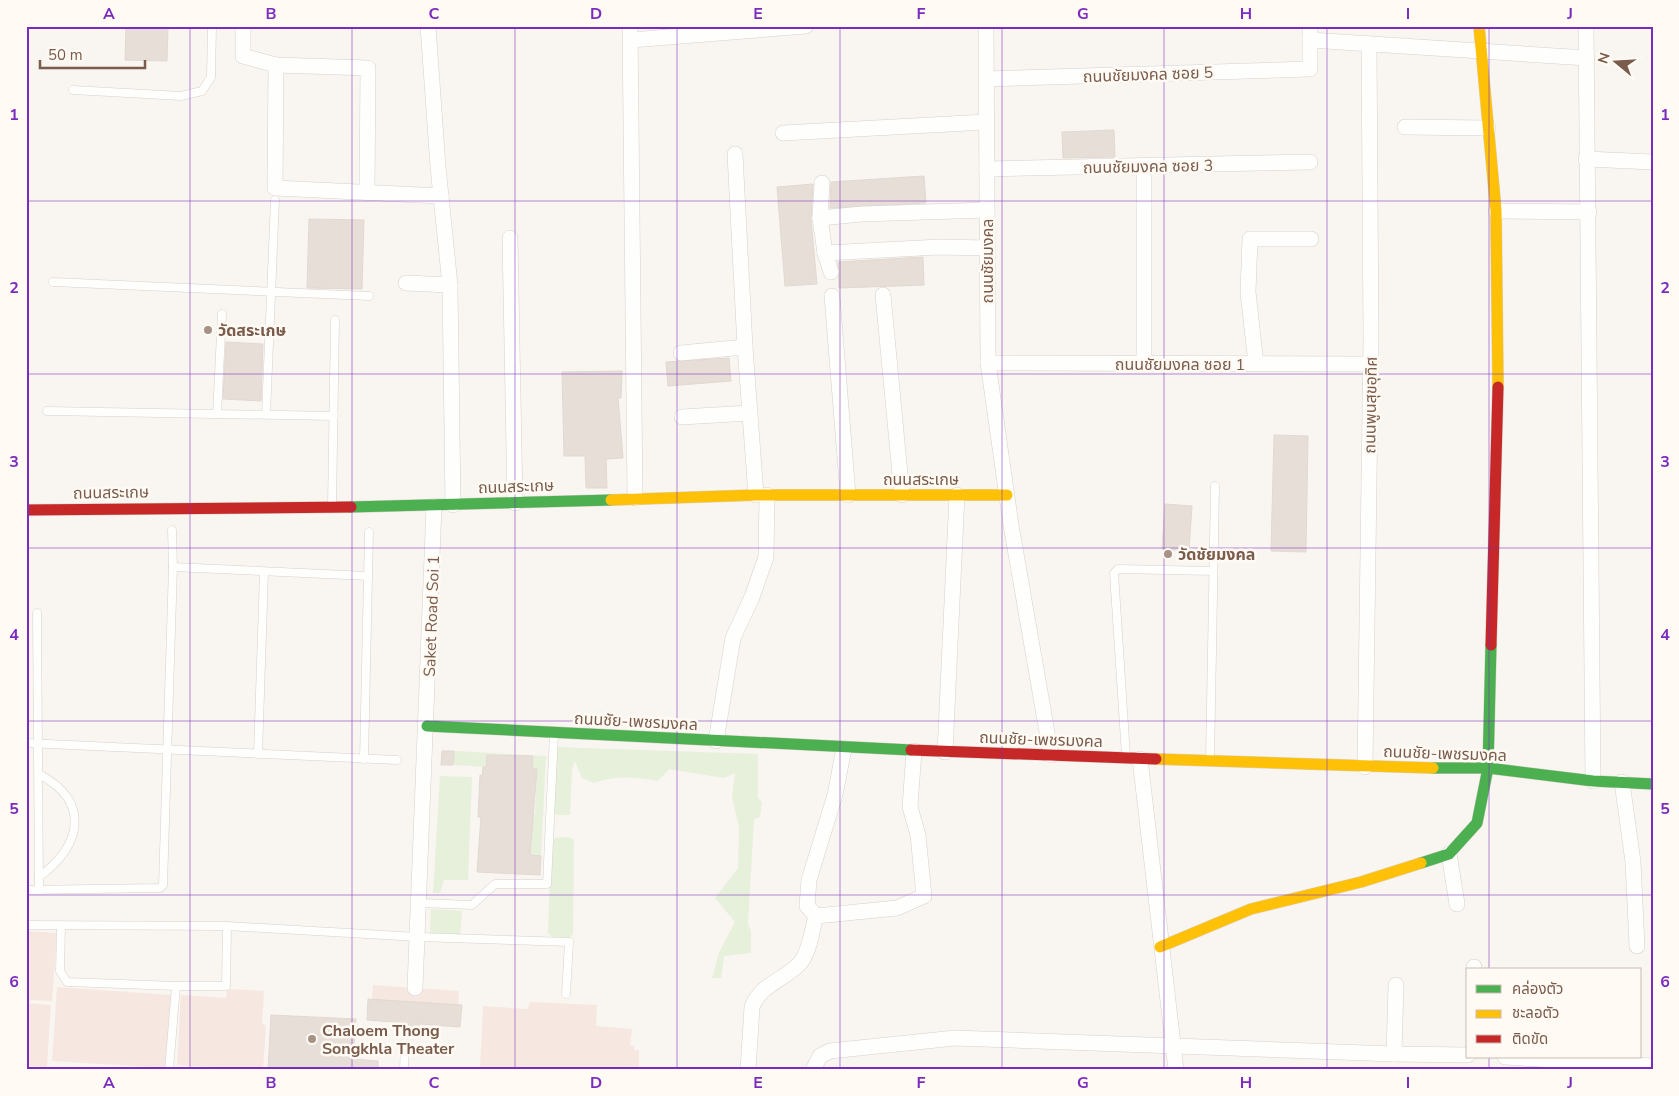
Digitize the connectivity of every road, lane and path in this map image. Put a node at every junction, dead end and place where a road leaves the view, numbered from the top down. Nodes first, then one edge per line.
1 (212, 26) edge
2 (243, 26) edge
3 (428, 26) edge
4 (806, 26) edge
5 (986, 26) edge
6 (1479, 26) edge
7 (1586, 26) edge
8 (630, 33) edge
9 (1310, 33) edge
10 (1369, 44) junction
11 (1482, 51) junction
12 (1587, 58) junction
13 (276, 65) junction
14 (986, 79) junction
15 (73, 90) dead end
16 (986, 122) junction
17 (1405, 127) dead end
18 (1488, 128) junction
19 (784, 133) dead end
20 (734, 154) dead end
21 (1586, 159) junction
22 (1310, 162) dead end
23 (1653, 162) edge
24 (1144, 166) junction
25 (986, 169) junction
26 (822, 183) dead end
27 (367, 192) junction
28 (442, 196) junction
29 (276, 200) dead end
30 (987, 210) junction
31 (1496, 211) junction
32 (1589, 212) junction
33 (820, 218) junction
34 (510, 238) dead end
35 (1311, 238) dead end
36 (987, 248) junction
37 (825, 253) junction
38 (831, 272) dead end
39 (54, 282) dead end
40 (406, 282) dead end
41 (450, 285) junction
42 (271, 292) junction
43 (882, 295) dead end
44 (369, 296) dead end
45 (832, 296) dead end
46 (222, 314) dead end
47 (335, 320) dead end
48 (745, 347) junction
49 (682, 353) dead end
50 (988, 363) junction
51 (1144, 364) junction
52 (1256, 364) junction
53 (1371, 364) junction
54 (47, 411) dead end
55 (750, 413) junction
56 (217, 414) junction
57 (266, 414) junction
58 (334, 416) junction
59 (682, 417) dead end
60 (1215, 486) dead end
61 (762, 495) junction
62 (848, 495) junction
63 (902, 495) junction
64 (957, 495) junction
65 (1007, 495) junction
66 (635, 498) junction
67 (515, 503) junction
68 (453, 505) junction
69 (332, 506) junction
70 (434, 506) junction
71 (26, 510) edge
72 (172, 530) dead end
73 (368, 532) dead end
74 (173, 567) junction
75 (1213, 571) junction
76 (264, 572) junction
77 (368, 576) junction
78 (37, 613) dead end
79 (427, 726) junction
80 (554, 733) junction
81 (716, 742) junction
82 (26, 743) edge
83 (38, 743) junction
84 (844, 748) junction
85 (168, 750) junction
86 (914, 751) junction
87 (945, 752) junction
88 (258, 754) junction
89 (1050, 755) junction
90 (1133, 758) junction
91 (364, 759) junction
92 (397, 760) dead end
93 (1210, 762) junction
94 (1365, 767) junction
95 (1488, 768) junction
96 (39, 774) junction
97 (1593, 782) junction
98 (1622, 782) junction
99 (1653, 784) edge
100 (1449, 854) junction
101 (39, 877) junction
102 (26, 890) edge
103 (39, 890) junction
104 (420, 903) junction
105 (1457, 904) dead end
106 (816, 916) junction
107 (26, 925) edge
108 (62, 926) junction
109 (227, 926) junction
110 (418, 937) junction
111 (1637, 946) dead end
112 (1160, 947) junction
113 (1396, 985) dead end
114 (176, 986) junction
115 (415, 988) dead end
116 (566, 994) dead end
117 (405, 1043) dead end
118 (1173, 1046) junction
119 (1466, 1050) edge
120 (1394, 1054) junction
121 (1521, 1058) edge
122 (1653, 1066) edge
123 (169, 1070) edge
124 (404, 1070) edge
125 (748, 1070) edge
126 (813, 1070) edge
127 (1176, 1070) edge

1 - 15 lane
2 - 13 street
3 - 28 street
4 - 8 street
5 - 14 street, ถนนชัยมงคล
6 - 11 street
7 - 12 street
8 - 66 street
9 - 10 street
9 - 14 street, ถนนชัยมงคล ซอย 5
10 - 11 street
10 - 53 street, ถนนพูนสุขอุทิศ
11 - 12 street
11 - 18 street
12 - 21 street
13 - 27 street
13 - 27 street
14 - 16 street, ถนนชัยมงคล
16 - 19 street
16 - 25 street, ถนนชัยมงคล
17 - 18 street
18 - 31 street
20 - 48 street
21 - 23 street
21 - 32 street
22 - 24 street, ถนนชัยมงคล ซอย 3
24 - 25 street, ถนนชัยมงคล ซอย 3
24 - 51 street
25 - 30 street, ถนนชัยมงคล
26 - 33 street
27 - 28 street
28 - 41 street
29 - 42 lane
30 - 33 street
30 - 36 street, ถนนชัยมงคล
31 - 32 street
31 - 95 street
32 - 97 street
33 - 37 street
34 - 67 street
35 - 52 street
36 - 37 street
36 - 50 street, ถนนชัยมงคล
37 - 38 street
39 - 42 lane
40 - 41 street
41 - 68 street
42 - 44 lane
42 - 57 lane
43 - 63 street
45 - 62 street
46 - 56 lane
47 - 58 lane
48 - 49 street
48 - 55 street
50 - 51 street, ถนนชัยมงคล ซอย 1
50 - 65 street, ถนนชัยมงคล
51 - 52 street, ถนนชัยมงคล ซอย 1
52 - 53 street, ถนนชัยมงคล ซอย 1
53 - 94 street, ถนนพูนสุขอุทิศ
54 - 56 lane
55 - 59 street
55 - 61 street
56 - 57 lane
57 - 58 lane
58 - 69 lane
60 - 75 lane
61 - 62 street, ถนนสระเกษ
61 - 66 street, ถนนสระเกษ
61 - 81 street
62 - 63 street, ถนนสระเกษ
63 - 64 street, ถนนสระเกษ
64 - 65 street, ถนนสระเกษ
64 - 87 street
65 - 89 street, ถนนชัยมงคล
66 - 67 street, ถนนสระเกษ
67 - 68 street, ถนนสระเกษ
68 - 70 street, ถนนสระเกษ
69 - 70 street, ถนนสระเกษ
69 - 71 street, ถนนสระเกษ
70 - 79 street, Saket Road Soi 1
72 - 74 lane
73 - 77 lane
74 - 76 lane
74 - 85 lane
75 - 90 lane
75 - 93 lane
76 - 77 lane
76 - 88 lane
77 - 91 lane
78 - 83 lane
79 - 80 street, ถนนชัย-เพชรมงคล
79 - 104 street, Saket Road Soi 1
80 - 81 street, ถนนชัย-เพชรมงคล
80 - 104 lane
81 - 84 street, ถนนชัย-เพชรมงคล
82 - 83 lane
83 - 85 lane
83 - 96 lane
84 - 86 street, ถนนชัย-เพชรมงคล
84 - 106 street
85 - 88 lane
85 - 103 lane
86 - 87 street, ถนนชัย-เพชรมงคล
86 - 106 street
87 - 89 street, ถนนชัย-เพชรมงคล
88 - 91 lane
89 - 90 street, ถนนชัย-เพชรมงคล
90 - 93 street, ถนนชัย-เพชรมงคล
90 - 112 street
91 - 92 lane
93 - 94 street, ถนนชัย-เพชรมงคล
94 - 95 street, ถนนชัย-เพชรมงคล
95 - 97 street, ถนนชัย-เพชรมงคล
95 - 100 street
96 - 101 lane
96 - 101 lane
97 - 98 street, ถนนชัย-เพชรมงคล
98 - 99 street, ถนนชัย-เพชรมงคล
98 - 111 street
100 - 105 street
100 - 112 street
101 - 103 lane
102 - 103 lane
104 - 110 street, Saket Road Soi 1
106 - 125 street
107 - 108 lane
108 - 109 lane
108 - 114 lane
109 - 110 lane
109 - 114 lane
110 - 115 street, Saket Road Soi 1
110 - 116 lane
112 - 118 street
113 - 120 street
114 - 123 lane
117 - 124 lane
118 - 120 street
118 - 126 street
118 - 127 street
119 - 120 street
121 - 122 street

